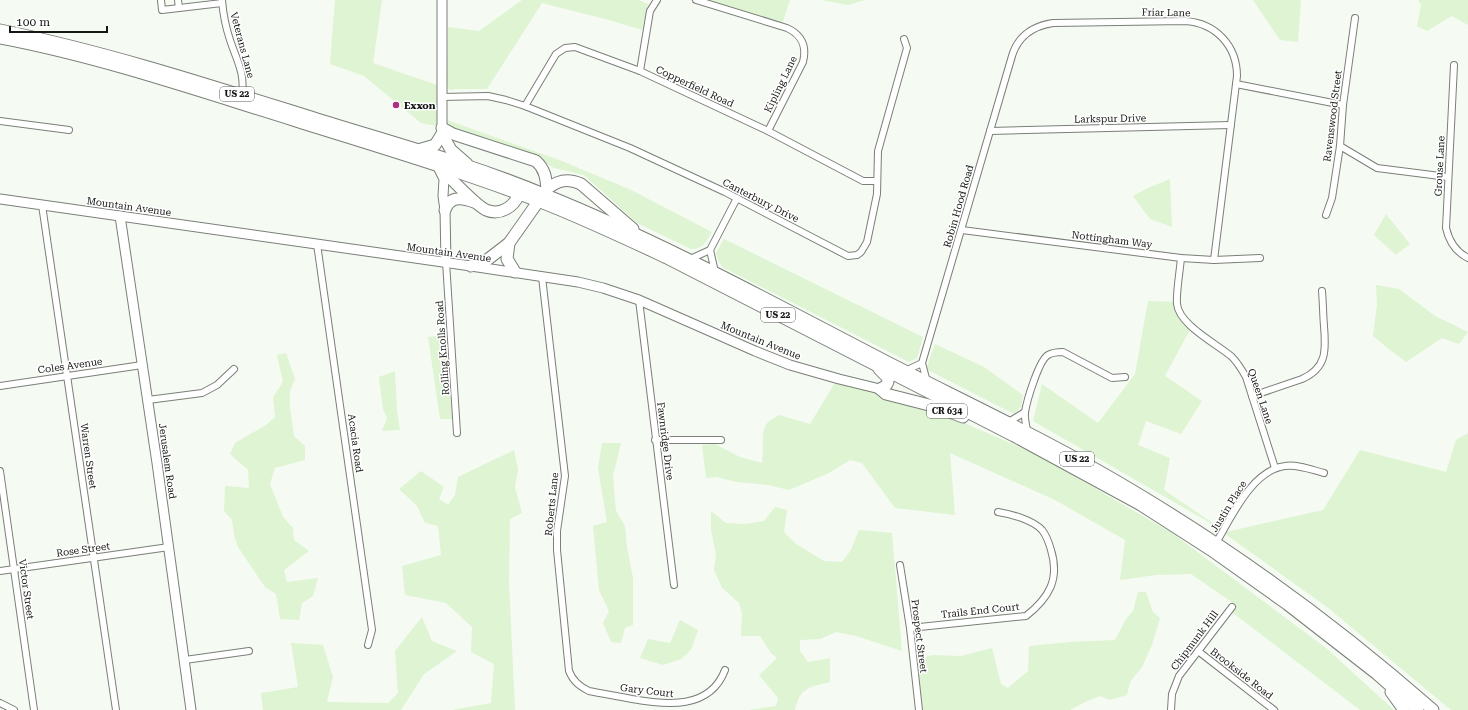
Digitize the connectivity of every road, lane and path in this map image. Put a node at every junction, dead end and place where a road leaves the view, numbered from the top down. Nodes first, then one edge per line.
1 (161, 0) edge
2 (178, 0) edge
3 (442, 0) edge
4 (657, 0) edge
5 (696, 0) edge
6 (222, 2) edge
7 (179, 8) junction
8 (1355, 18) dead end
9 (0, 30) edge
10 (0, 38) edge
11 (904, 39) dead end
12 (1012, 56) joint
13 (1454, 65) dead end
14 (640, 71) junction
15 (1236, 84) junction
16 (242, 95) junction
17 (442, 97) junction
18 (1343, 105) junction
19 (525, 106) junction
20 (0, 121) edge
21 (1231, 125) junction
22 (69, 130) dead end
23 (768, 131) junction
24 (990, 131) junction
25 (442, 132) junction
26 (1340, 146) junction
27 (418, 150) junction
28 (438, 166) junction
29 (471, 167) junction
30 (1448, 177) junction
31 (877, 181) junction
32 (513, 183) junction
33 (519, 194) junction
34 (544, 195) junction
35 (737, 198) junction
36 (0, 199) edge
37 (477, 203) junction
38 (42, 205) junction
39 (445, 210) junction
40 (1326, 215) dead end
41 (120, 216) junction
42 (962, 230) junction
43 (641, 236) junction
44 (509, 243) junction
45 (317, 244) junction
46 (710, 250) junction
47 (1181, 258) junction
48 (1260, 258) dead end
49 (1468, 258) edge
50 (688, 260) junction
51 (1214, 260) junction
52 (446, 262) junction
53 (471, 266) junction
54 (515, 272) junction
55 (715, 273) junction
56 (542, 277) junction
57 (1322, 291) dead end
58 (639, 300) junction
59 (922, 363) junction
60 (142, 365) junction
61 (874, 365) junction
62 (234, 369) dead end
63 (905, 371) junction
64 (67, 376) junction
65 (1125, 377) dead end
66 (927, 382) junction
67 (0, 386) edge
68 (880, 389) junction
69 (1252, 396) junction
70 (148, 400) junction
71 (1025, 412) junction
72 (1007, 423) junction
73 (457, 433) dead end
74 (1027, 433) junction
75 (1014, 436) junction
76 (655, 440) junction
77 (721, 440) dead end
78 (1275, 468) junction
79 (0, 471) edge
80 (1324, 473) dead end
81 (998, 512) dead end
82 (1216, 544) junction
83 (169, 547) junction
84 (93, 558) junction
85 (900, 565) dead end
86 (14, 569) junction
87 (0, 571) edge
88 (674, 585) dead end
89 (1232, 607) dead end
90 (910, 628) junction
91 (368, 645) dead end
92 (1198, 651) junction
93 (249, 652) dead end
94 (185, 660) junction
95 (726, 670) dead end
96 (1377, 674) junction
97 (578, 684) joint
98 (0, 703) edge
99 (14, 710) edge
100 (34, 710) edge
101 (116, 710) edge
102 (191, 710) edge
103 (919, 710) edge
104 (1171, 710) edge
105 (1274, 710) edge
106 (1404, 710) edge
107 (1418, 710) edge
108 (1433, 710) edge

1 - 7 street
2 - 7 street
3 - 17 street
4 - 14 street
5 - 23 street, Kipling Lane
6 - 7 street
6 - 16 street, Veterans Lane
8 - 18 street, Ravenswood Street
9 - 16 highway, US 22
10 - 28 highway, US 22
11 - 31 street, Canterbury Drive
12 - 15 street, Friar Lane
12 - 24 street, Robin Hood Road
13 - 30 street, Grouse Lane
14 - 19 street, Copperfield Road
14 - 23 street, Copperfield Road
15 - 18 street
15 - 21 street, Friar Lane
16 - 27 highway, US 22
17 - 19 street, Canterbury Drive
17 - 25 street
18 - 26 street, Ravenswood Street
19 - 35 street, Canterbury Drive
20 - 22 street
21 - 24 street, Larkspur Drive
21 - 51 street, Friar Lane
23 - 31 street, Copperfield Road
24 - 42 street, Robin Hood Road
25 - 27 highway
25 - 29 highway
25 - 34 highway
26 - 30 street
26 - 40 street, Ravenswood Street
27 - 29 highway, US 22
28 - 33 highway, US 22
28 - 37 highway
28 - 39 street
29 - 32 highway, US 22
30 - 49 street, Grouse Lane
31 - 35 street, Canterbury Drive
32 - 33 highway
32 - 34 highway, US 22
33 - 34 highway, US 22
33 - 37 highway
34 - 43 highway, US 22
34 - 43 highway
34 - 44 highway
34 - 61 highway, US 22
35 - 46 street
36 - 38 street, Mountain Avenue / CR 634
37 - 39 highway
38 - 41 street, Mountain Avenue / CR 634
38 - 64 street, Warren Street
39 - 52 street
41 - 45 street, Mountain Avenue / CR 634
41 - 60 street, Jerusalem Road
42 - 47 street, Nottingham Way
42 - 59 street, Robin Hood Road
43 - 50 highway, US 22
44 - 53 highway
44 - 54 highway
45 - 52 street, Mountain Avenue / CR 634
45 - 91 street, Acacia Road
46 - 50 street
46 - 55 street
47 - 51 street, Nottingham Way
47 - 69 street, Queen Lane
48 - 51 street, Nottingham Way
50 - 55 highway, US 22
52 - 53 street, Mountain Avenue / CR 634
52 - 73 street, Rolling Knolls Road
53 - 54 street, Mountain Avenue / CR 634
54 - 56 street, Mountain Avenue / CR 634
55 - 63 highway, US 22
56 - 58 street, Mountain Avenue / CR 634
56 - 97 street, Roberts Lane
57 - 69 street
58 - 68 street, Mountain Avenue / CR 634
58 - 76 street, Fawnridge Drive
59 - 63 street
59 - 66 street
60 - 64 street, Coles Avenue
60 - 70 street, Jerusalem Road
61 - 68 highway
61 - 75 highway, US 22
62 - 70 street
63 - 66 highway, US 22
64 - 67 street, Coles Avenue
64 - 84 street, Warren Street
65 - 71 street
66 - 72 highway, US 22
68 - 75 highway, CR 634
69 - 78 street, Queen Lane
70 - 83 street, Jerusalem Road
71 - 72 street
71 - 74 street
72 - 74 highway, US 22
74 - 82 highway, US 22
75 - 96 highway, US 22
76 - 77 street
76 - 88 street, Fawnridge Drive
78 - 80 street, Justin Place
78 - 82 street, Justin Place
79 - 86 street, Victor Street
81 - 90 street, Trails End Court
82 - 108 highway, US 22
83 - 84 street, Rose Street
83 - 94 street, Jerusalem Road
84 - 86 street, Rose Street
84 - 101 street, Warren Street
85 - 90 street, Prospect Street
86 - 87 street, Rose Street
86 - 100 street, Victor Street
89 - 92 street, Chipmunk Hill
90 - 103 street, Prospect Street
92 - 104 street, Chipmunk Hill
92 - 105 street, Brookside Road
93 - 94 street
94 - 102 street, Jerusalem Road
95 - 97 street, Gary Court
96 - 106 highway
96 - 107 highway, US 22
98 - 99 street

